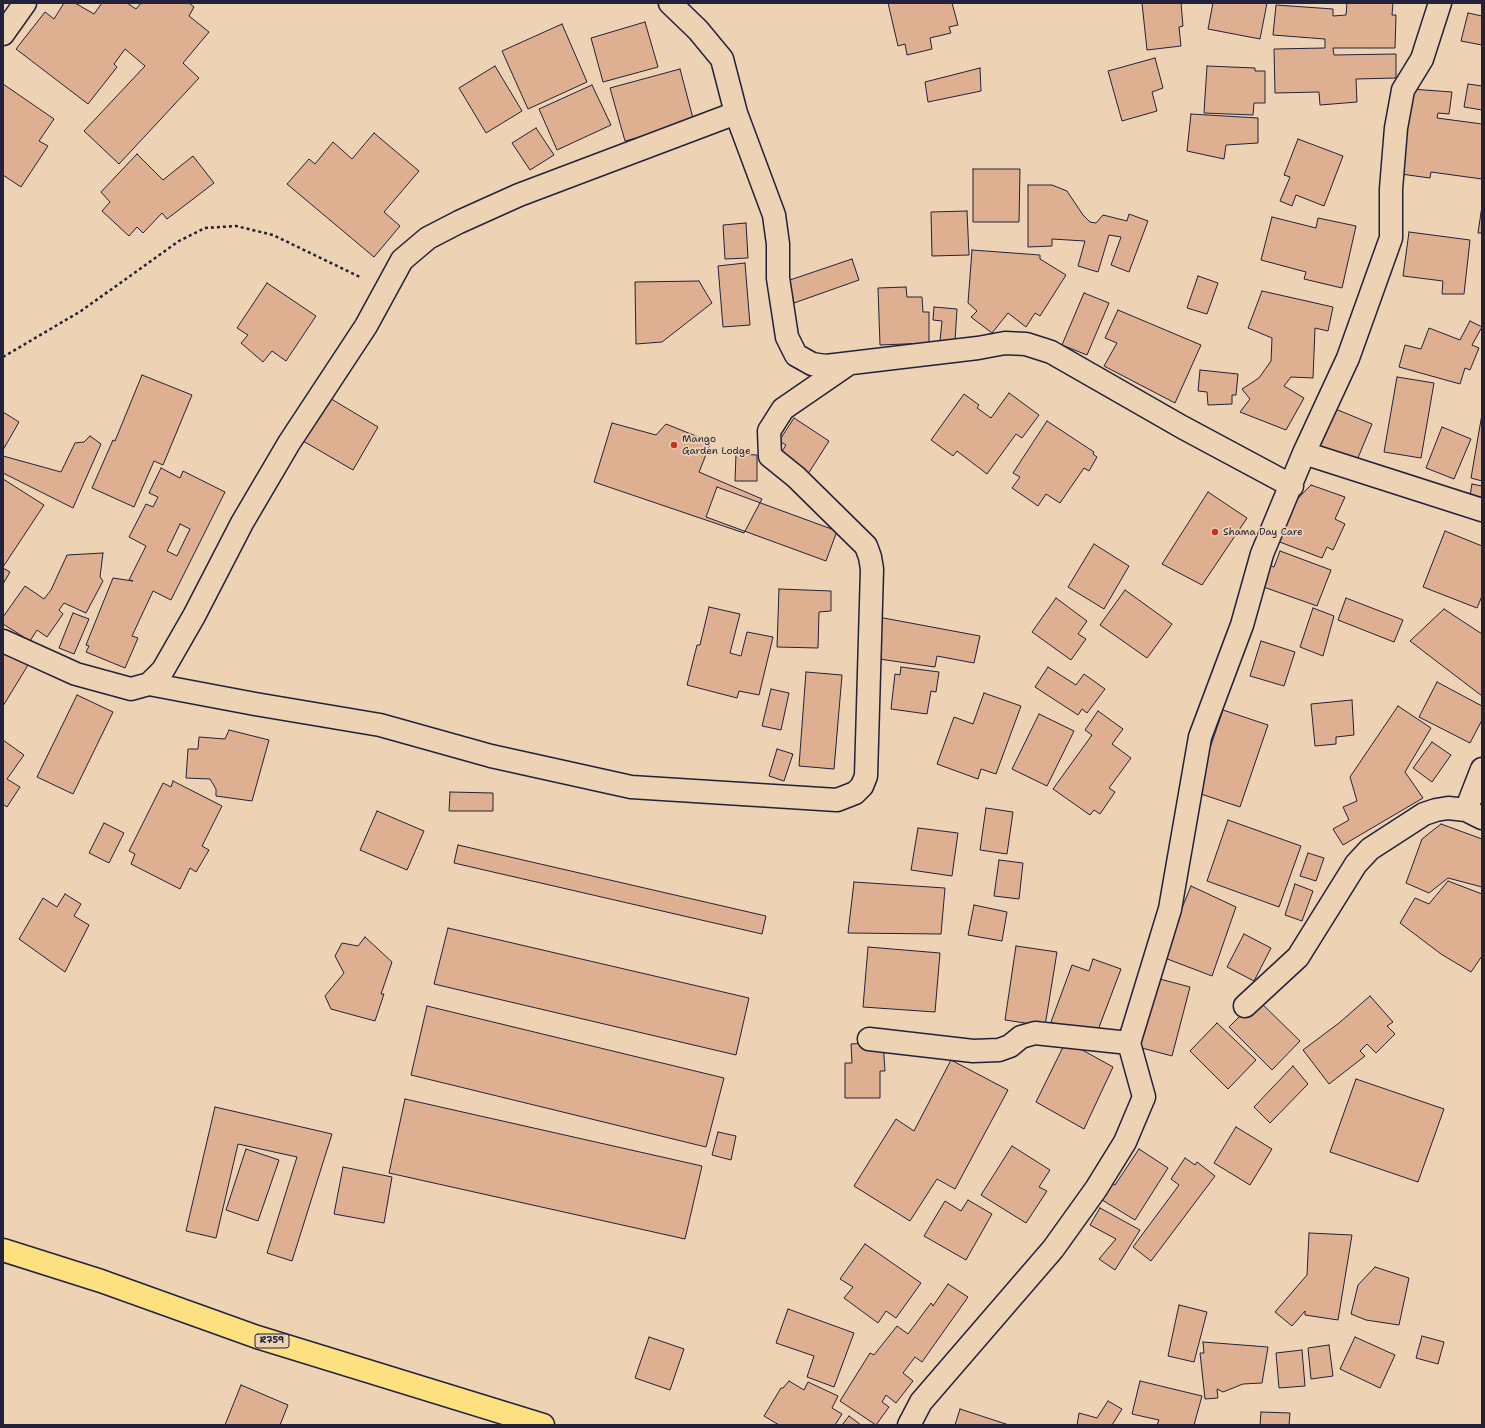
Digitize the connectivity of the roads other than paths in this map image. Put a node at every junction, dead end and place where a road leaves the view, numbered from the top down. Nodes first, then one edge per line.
1 (25, 3) edge
2 (670, 3) edge
3 (1440, 3) edge
4 (3, 34) edge
5 (736, 113) junction
6 (847, 365) junction
7 (1304, 453) junction
8 (1292, 486) junction
9 (1482, 510) edge
10 (3, 641) edge
11 (149, 684) junction
12 (1482, 769) edge
13 (1474, 814) edge
14 (1245, 1006) dead end
15 (869, 1039) dead end
16 (1129, 1043) junction
17 (3, 1250) edge
18 (543, 1425) edge
19 (909, 1425) edge

1 - 4 street
2 - 5 street
3 - 7 street
5 - 6 street
5 - 11 street
6 - 8 street
6 - 11 street
7 - 8 street
7 - 9 street
8 - 16 street
10 - 11 street
12 - 13 street
13 - 14 street
15 - 16 street
16 - 19 street
17 - 18 main road, R759

